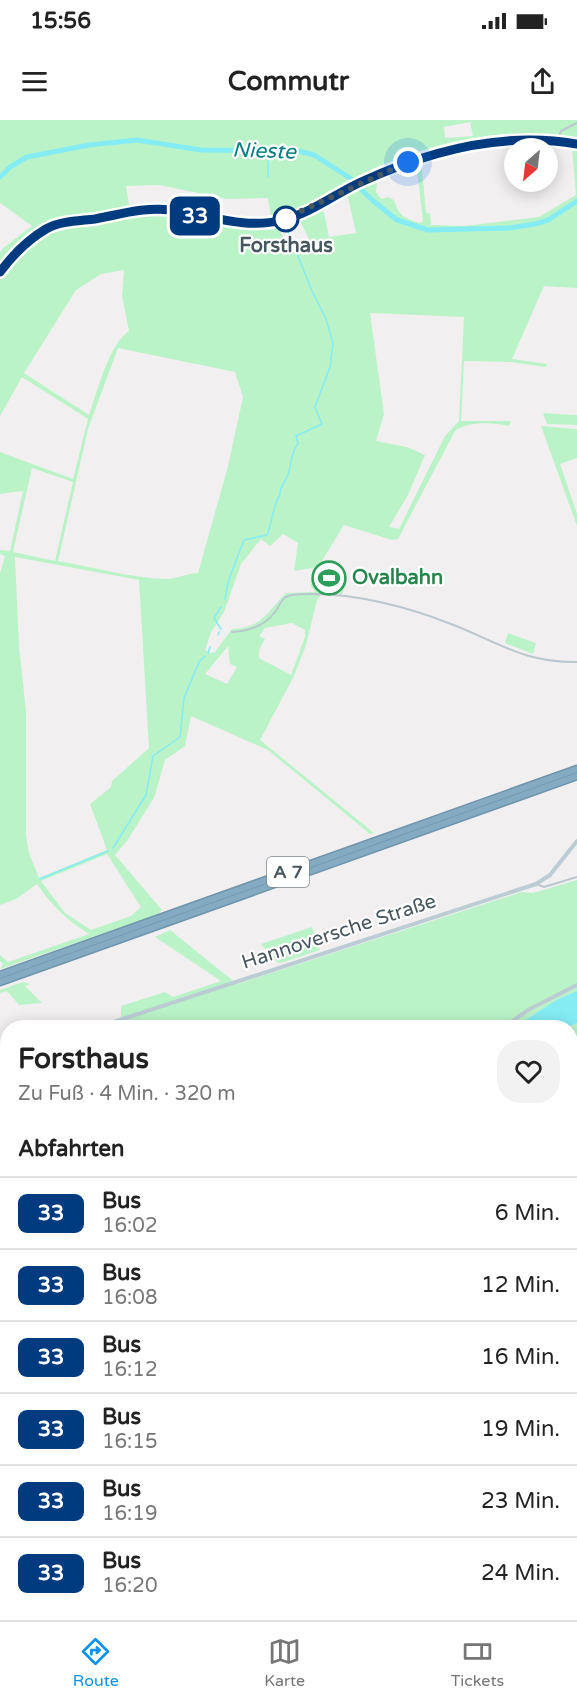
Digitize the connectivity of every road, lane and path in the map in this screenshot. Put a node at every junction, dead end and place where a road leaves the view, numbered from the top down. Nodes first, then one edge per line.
1 (577, 123) edge
2 (558, 138) edge
3 (558, 141) edge
4 (504, 143) edge
5 (577, 144) edge
6 (0, 272) edge
7 (232, 632) dead end
8 (577, 662) edge
9 (577, 769) edge
10 (577, 776) edge
11 (577, 841) edge
12 (577, 877) edge
13 (536, 884) junction
14 (0, 975) edge
15 (0, 982) edge
16 (577, 986) edge
17 (120, 1020) edge
18 (514, 1020) edge

1 - 2 street
3 - 5 main road
4 - 6 main road
7 - 8 street
9 - 14 highway, A 7
10 - 15 highway, A 7
11 - 13 main road, Hannoversche Straße
12 - 13 street
13 - 17 main road, Hannoversche Straße
16 - 18 main road

